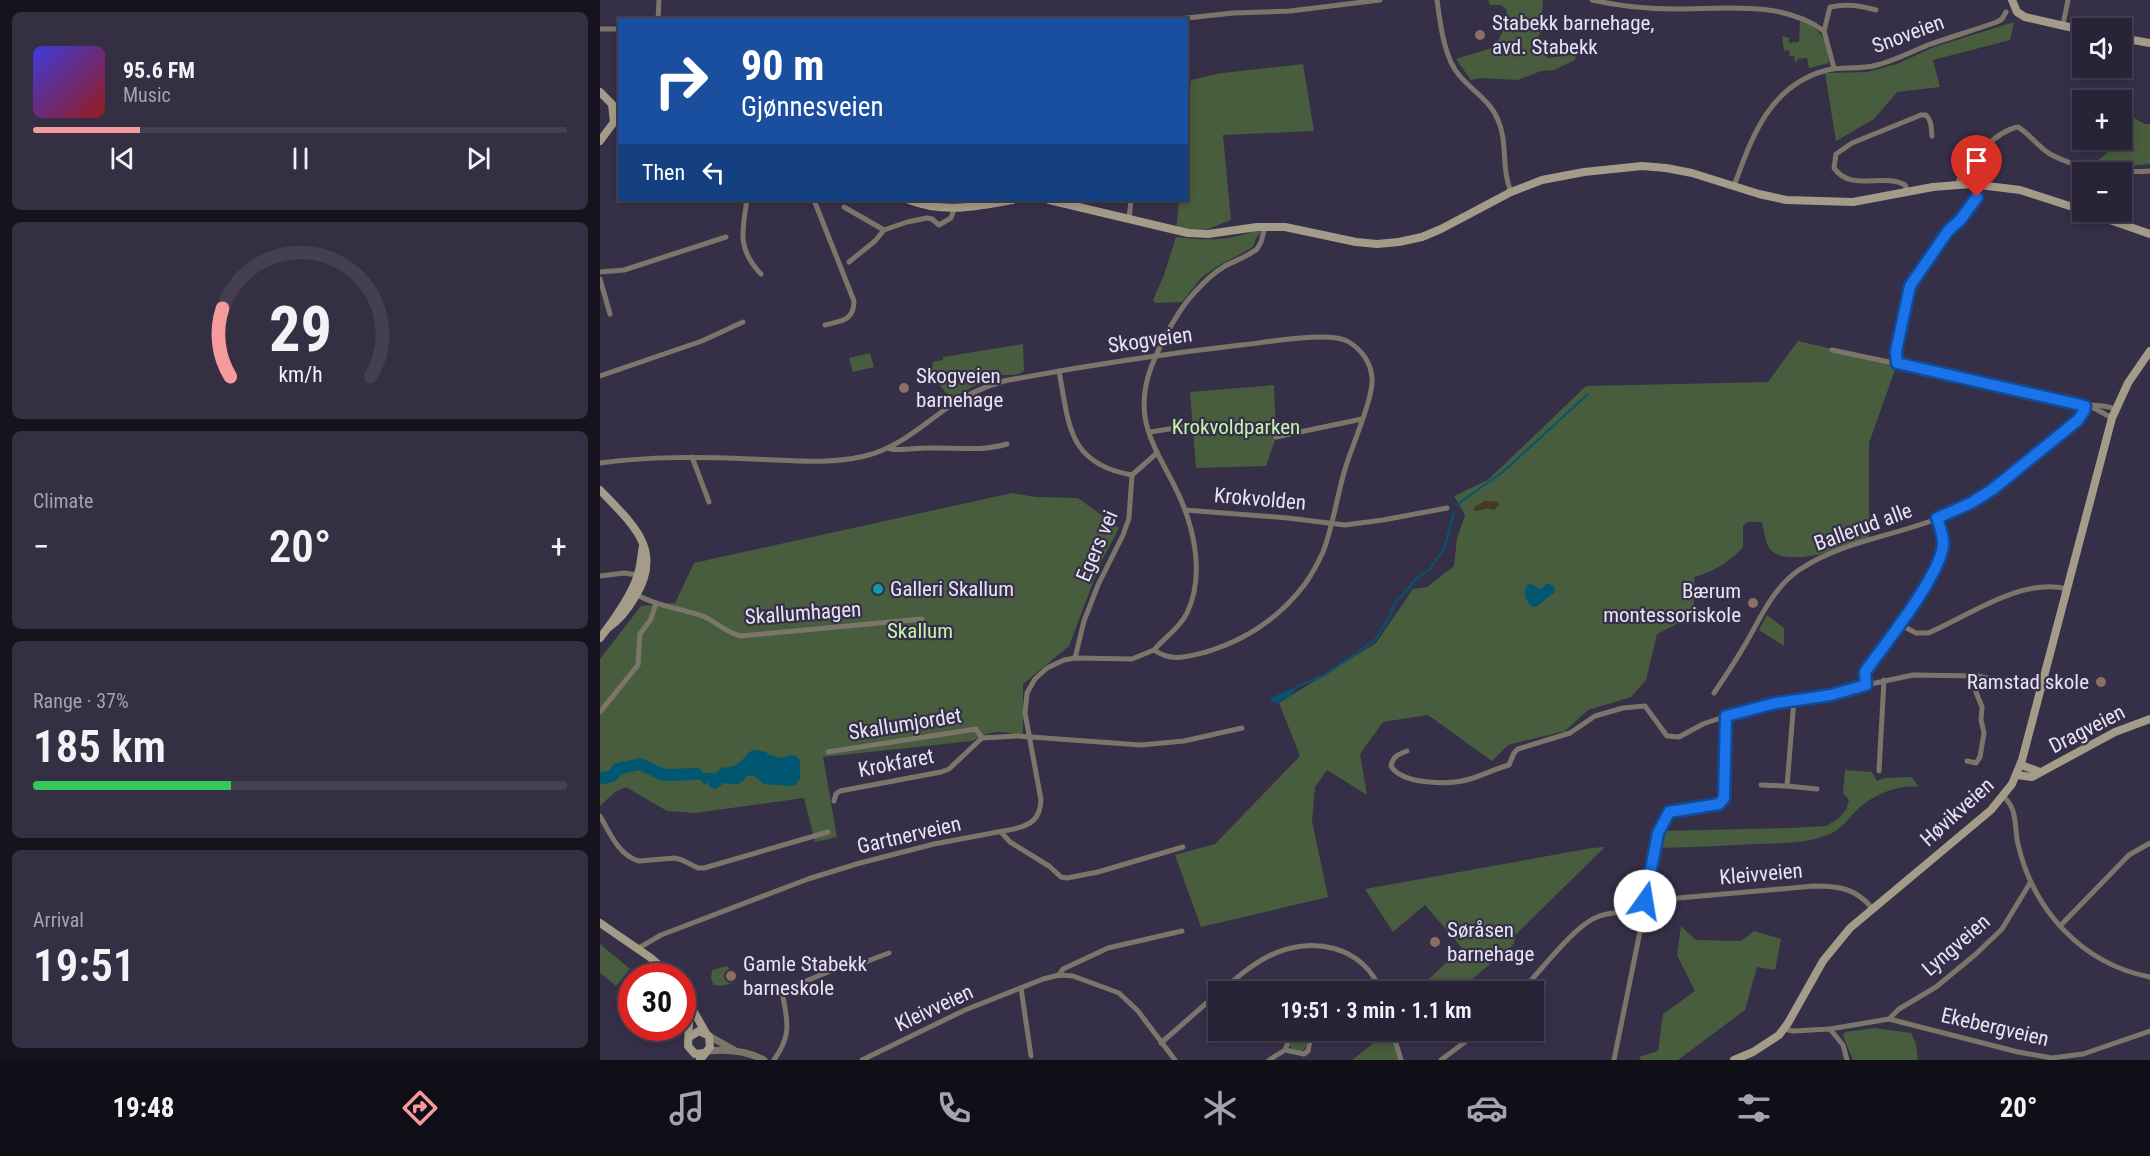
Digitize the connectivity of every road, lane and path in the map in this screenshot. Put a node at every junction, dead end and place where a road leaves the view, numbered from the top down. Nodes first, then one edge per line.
1 (659, 0) edge
2 (1380, 0) edge
3 (1437, 0) edge
4 (1592, 0) edge
5 (2068, 0) edge
6 (2014, 4) edge
7 (1876, 10) dead end
8 (2006, 12) dead end
9 (658, 18) edge
10 (1187, 18) edge
11 (2063, 26) junction
12 (2072, 28) edge
13 (600, 29) edge
14 (618, 29) edge
15 (1824, 31) junction
16 (2132, 40) edge
17 (2150, 43) edge
18 (1834, 68) junction
19 (600, 92) edge
20 (617, 123) edge
21 (1932, 136) dead end
22 (600, 141) edge
23 (2150, 171) edge
24 (1958, 184) junction
25 (1982, 185) junction
26 (1734, 186) junction
27 (1511, 192) junction
28 (1908, 192) junction
29 (747, 201) edge
30 (814, 201) edge
31 (912, 201) edge
32 (1006, 201) edge
33 (1053, 201) edge
34 (1131, 201) edge
35 (844, 207) dead end
36 (2072, 207) edge
37 (954, 209) junction
38 (1129, 219) junction
39 (2116, 222) edge
40 (1265, 227) junction
41 (884, 230) junction
42 (2150, 234) edge
43 (726, 237) dead end
44 (849, 262) dead end
45 (600, 272) edge
46 (761, 274) dead end
47 (600, 279) edge
48 (610, 315) dead end
49 (743, 322) dead end
50 (825, 325) dead end
51 (1832, 350) dead end
52 (2150, 351) edge
53 (1154, 356) junction
54 (1897, 363) junction
55 (1059, 371) junction
56 (600, 376) edge
57 (2088, 406) junction
58 (2115, 409) junction
59 (2112, 418) junction
60 (1362, 419) junction
61 (1195, 425) dead end
62 (1150, 432) junction
63 (1276, 437) dead end
64 (1007, 444) dead end
65 (889, 449) junction
66 (1157, 453) junction
67 (693, 457) junction
68 (600, 463) edge
69 (1132, 475) junction
70 (600, 490) edge
71 (709, 502) dead end
72 (1447, 508) dead end
73 (1185, 510) junction
74 (1937, 518) junction
75 (1331, 523) junction
76 (643, 544) junction
77 (638, 575) junction
78 (600, 576) edge
79 (2067, 589) junction
80 (634, 593) junction
81 (656, 603) junction
82 (922, 619) dead end
83 (1899, 624) junction
84 (600, 638) edge
85 (1154, 650) junction
86 (1075, 658) junction
87 (1978, 676) junction
88 (1884, 681) junction
89 (1866, 685) junction
90 (2041, 690) junction
91 (1714, 693) dead end
92 (1794, 700) junction
93 (600, 712) edge
94 (1726, 716) junction
95 (2150, 719) edge
96 (1242, 728) dead end
97 (982, 738) junction
98 (1030, 738) junction
99 (1407, 751) dead end
100 (828, 752) dead end
101 (1967, 761) dead end
102 (2020, 765) junction
103 (1879, 771) dead end
104 (2040, 772) junction
105 (2017, 775) junction
106 (1761, 786) dead end
107 (1786, 786) junction
108 (1817, 789) dead end
109 (2004, 797) junction
110 (834, 801) dead end
111 (600, 816) edge
112 (828, 832) dead end
113 (1001, 832) junction
114 (2150, 843) edge
115 (1183, 847) dead end
116 (2030, 884) junction
117 (1645, 901) junction
118 (1872, 908) junction
119 (1642, 913) junction
120 (600, 923) edge
121 (2060, 926) junction
122 (1182, 931) dead end
123 (637, 949) junction
124 (889, 953) dead end
125 (651, 963) edge
126 (656, 963) edge
127 (1059, 975) junction
128 (2150, 977) edge
129 (1233, 981) edge
130 (1377, 981) edge
131 (1531, 981) edge
132 (1021, 988) junction
133 (1208, 1002) edge
134 (696, 1014) edge
135 (1889, 1019) junction
136 (1784, 1029) junction
137 (1830, 1029) junction
138 (2150, 1030) edge
139 (696, 1032) edge
140 (708, 1034) junction
141 (689, 1041) edge
142 (1395, 1041) edge
143 (1466, 1041) edge
144 (1161, 1043) junction
145 (734, 1050) junction
146 (1285, 1050) junction
147 (705, 1055) edge
148 (691, 1056) edge
149 (1031, 1056) dead end
150 (2083, 1057) edge
151 (764, 1060) edge
152 (774, 1060) edge
153 (862, 1060) edge
154 (1175, 1060) edge
155 (1269, 1060) edge
156 (1401, 1060) edge
157 (1441, 1060) edge
158 (1614, 1060) edge
159 (1734, 1060) edge
160 (1847, 1060) edge

1 - 9 street
2 - 10 street
3 - 27 street
4 - 15 street
5 - 11 street
6 - 11 main road
7 - 15 street
8 - 18 street, Snoveien
11 - 12 main road
13 - 14 street
15 - 18 street
16 - 17 main road
18 - 26 street, Snoveien
19 - 20 main road
20 - 22 main road
21 - 28 street
23 - 24 street
24 - 25 main road
24 - 28 main road
25 - 36 main road
25 - 54 street
26 - 27 main road
26 - 28 main road
27 - 40 main road
29 - 46 street
30 - 50 street
31 - 37 main road
32 - 37 main road
33 - 38 main road
34 - 38 street
35 - 41 street
37 - 41 street
38 - 40 main road
39 - 42 main road
40 - 53 street, Krokvolden
41 - 44 street
43 - 45 street
47 - 48 street
49 - 56 street
51 - 54 street
52 - 58 main road, Høvikveien
53 - 55 street, Skogveien
53 - 60 street, Skogveien
53 - 62 street, Krokvolden
54 - 57 street
55 - 65 street, Skogveien
55 - 69 street
57 - 58 street
57 - 59 street
57 - 74 street, Ballerud alle
58 - 59 main road, Høvikveien
59 - 79 main road, Høvikveien
60 - 63 street
60 - 75 street, Skogveien
61 - 62 street
62 - 66 street, Krokvolden
64 - 65 street, Skogveien
65 - 67 street, Skogveien
66 - 69 street
66 - 73 street, Krokvolden
67 - 68 street, Skogveien
67 - 71 street
69 - 86 street, Egers vei
70 - 76 main road
72 - 75 street
73 - 75 street, Krokvolden
73 - 85 street, Krokvolden
74 - 83 street
74 - 91 street, Ballerud alle
75 - 85 street, Skogveien
76 - 77 main road
76 - 80 main road
77 - 78 street
77 - 80 main road
79 - 83 street
79 - 90 main road, Høvikveien
80 - 81 street, Skallumhagen
80 - 84 main road
81 - 82 street, Skallumhagen
81 - 93 street
83 - 89 street
85 - 86 street
86 - 98 street
87 - 88 street
87 - 90 street
87 - 101 street
88 - 89 street
88 - 103 street
89 - 92 street
90 - 102 main road, Høvikveien
92 - 94 street
92 - 107 street
94 - 99 street
94 - 117 street
95 - 104 main road, Dragveien
96 - 98 street
97 - 98 street
97 - 100 street, Skallumjordet
97 - 110 street, Krokfaret
98 - 113 street
102 - 104 main road, Dragveien
102 - 105 main road, Høvikveien
104 - 105 main road, Dragveien
105 - 109 main road, Høvikveien
106 - 107 street
107 - 108 street
109 - 116 street
109 - 118 main road, Høvikveien
111 - 112 street
113 - 115 street
113 - 123 street, Gartnerveien
114 - 121 street
116 - 121 street
116 - 135 street, Lyngveien
117 - 118 street, Kleivveien
117 - 119 street
118 - 136 main road, Høvikveien
119 - 131 street
119 - 158 street
120 - 123 main road
121 - 128 street
122 - 127 street, Kleivveien
123 - 125 main road
123 - 126 main road
124 - 152 street
127 - 132 street, Kleivveien
127 - 144 street
129 - 130 street
132 - 149 street
132 - 153 street, Kleivveien
133 - 144 street
134 - 140 main road
135 - 137 street, Ekebergveien
135 - 150 street, Ekebergveien
136 - 137 street, Ekebergveien
136 - 159 main road, Høvikveien
137 - 160 street
138 - 150 street, Ekebergveien
139 - 140 main road
140 - 145 street
140 - 147 main road
141 - 148 main road
142 - 156 street
143 - 157 street
144 - 154 street
145 - 147 street
145 - 151 street
146 - 146 street
146 - 155 street
147 - 148 main road

